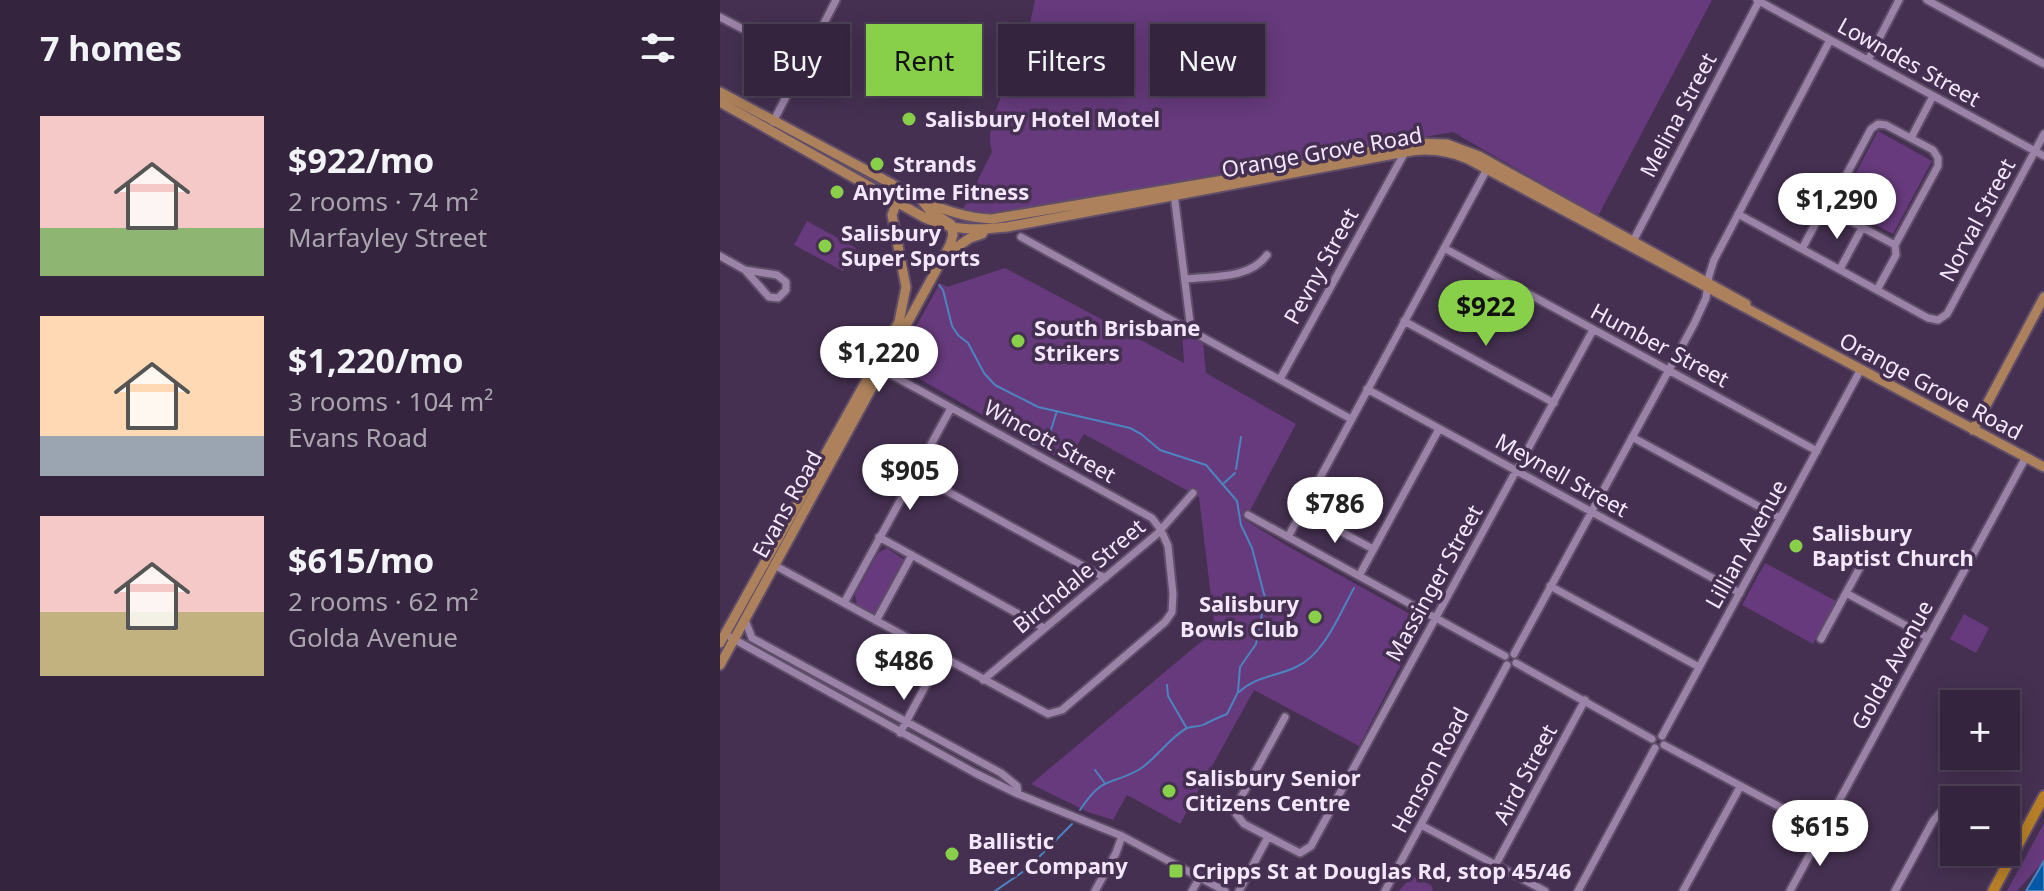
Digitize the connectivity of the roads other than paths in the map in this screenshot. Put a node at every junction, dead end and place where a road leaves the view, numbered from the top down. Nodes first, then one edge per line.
1 (836, 0) edge
2 (1758, 0) edge
3 (1899, 0) edge
4 (1927, 0) edge
5 (720, 17) edge
6 (823, 24) edge
7 (744, 30) edge
8 (1830, 40) junction
9 (1868, 60) junction
10 (2044, 64) edge
11 (720, 92) edge
12 (786, 96) edge
13 (1933, 96) junction
14 (720, 102) edge
15 (772, 125) junction
16 (2044, 134) edge
17 (1911, 138) junction
18 (2035, 151) junction
19 (1405, 152) junction
20 (1388, 155) junction
21 (2044, 156) edge
22 (1487, 169) junction
23 (1393, 171) junction
24 (880, 192) junction
25 (1173, 192) junction
26 (912, 195) junction
27 (922, 200) junction
28 (896, 202) junction
29 (1828, 209) junction
30 (1738, 214) junction
31 (893, 222) junction
32 (952, 228) junction
33 (1862, 228) junction
34 (985, 230) junction
35 (1021, 237) dead end
36 (1631, 244) junction
37 (1895, 245) junction
38 (1444, 248) junction
39 (1802, 249) junction
40 (1267, 255) dead end
41 (720, 256) edge
42 (945, 256) junction
43 (1840, 269) junction
44 (745, 270) junction
45 (1186, 279) junction
46 (1709, 286) junction
47 (906, 287) junction
48 (927, 289) junction
49 (1877, 290) junction
50 (2044, 297) edge
51 (1404, 321) junction
52 (1191, 330) junction
53 (1593, 330) junction
54 (879, 368) junction
55 (1861, 369) junction
56 (1668, 370) junction
57 (1280, 379) junction
58 (1367, 389) junction
59 (1554, 403) junction
60 (951, 408) junction
61 (1351, 419) junction
62 (1439, 429) junction
63 (1973, 430) junction
64 (1632, 437) junction
65 (1817, 451) junction
66 (2026, 457) junction
67 (2044, 467) edge
68 (1516, 471) junction
69 (914, 473) junction
70 (1193, 493) dead end
71 (1301, 510) junction
72 (1591, 512) junction
73 (1248, 515) dead end
74 (1780, 518) junction
75 (1161, 530) junction
76 (879, 537) junction
77 (1288, 537) junction
78 (1373, 549) junction
79 (912, 555) junction
80 (1865, 558) dead end
81 (774, 565) junction
82 (1359, 576) junction
83 (1105, 578) junction
84 (1550, 586) junction
85 (1740, 593) junction
86 (1846, 593) junction
87 (844, 603) junction
88 (1436, 618) junction
89 (745, 620) junction
90 (876, 621) junction
91 (1044, 628) junction
92 (1927, 637) junction
93 (726, 639) edge
94 (1821, 639) dead end
95 (941, 657) junction
96 (1511, 660) junction
97 (721, 661) edge
98 (1699, 667) junction
99 (983, 680) junction
100 (1585, 700) junction
101 (1285, 717) dead end
102 (906, 721) junction
103 (900, 733) junction
104 (1652, 739) junction
105 (1663, 741) junction
106 (1655, 748) junction
107 (1740, 787) junction
108 (1018, 794) junction
109 (2044, 796) edge
110 (2044, 811) edge
111 (1940, 813) edge
112 (1421, 825) junction
113 (1823, 830) junction
114 (1122, 836) junction
115 (1268, 837) junction
116 (1496, 864) junction
117 (1200, 877) junction
118 (1095, 891) edge
119 (1192, 891) edge
120 (1225, 891) edge
121 (1239, 891) edge
122 (1385, 891) edge
123 (1545, 891) edge
124 (1578, 891) edge
125 (1683, 891) edge
126 (1790, 891) edge
127 (1895, 891) edge
128 (1993, 891) edge
129 (2001, 891) edge

1 - 6 street
2 - 8 street, Lowndes Street
2 - 36 street, Melina Street
3 - 9 street
4 - 10 street
5 - 7 street
8 - 9 street, Lowndes Street
8 - 30 street, Henson Road
9 - 13 street, Lowndes Street
11 - 15 main road
12 - 15 street
13 - 17 street
13 - 18 street, Lowndes Street
14 - 15 main road
15 - 24 main road, Orange Grove Road
15 - 26 main road
16 - 18 street, Norval Street
17 - 29 street
17 - 37 street
18 - 21 street, Lowndes Street
18 - 49 street, Norval Street
19 - 20 main road, Orange Grove Road
19 - 22 main road, Orange Grove Road
19 - 23 street, Pevny Street
20 - 23 street
20 - 25 main road, Orange Grove Road
22 - 36 main road, Orange Grove Road
22 - 38 street
23 - 57 street, Pevny Street
24 - 28 main road, Orange Grove Road
24 - 31 main road
25 - 27 main road, Orange Grove Road
25 - 34 main road, Orange Grove Road
25 - 36 main road, Orange Grove Road
25 - 45 street
26 - 27 main road
26 - 28 main road
27 - 32 main road
28 - 31 main road
28 - 32 main road, Orange Grove Road
29 - 33 street
29 - 39 street
30 - 39 street
30 - 46 street, Henson Road
31 - 47 main road, Evans Road
32 - 34 main road, Orange Grove Road
32 - 42 main road, Evans Road
33 - 37 street
33 - 43 street
34 - 42 main road
35 - 52 street
36 - 46 main road, Orange Grove Road
37 - 49 street
38 - 51 street
38 - 53 street, Humber Street
39 - 43 street
40 - 45 street
41 - 44 street
42 - 48 main road, Evans Road
43 - 49 street
44 - 44 street
45 - 52 street
46 - 55 main road, Orange Grove Road
46 - 56 street, Henson Road
47 - 48 main road
47 - 54 main road, Evans Road
48 - 54 main road, Evans Road
50 - 63 main road
51 - 58 street
51 - 59 street
52 - 57 street
53 - 56 street, Humber Street
53 - 59 street, Massinger Street
54 - 60 street, Wincott Street
54 - 81 main road, Evans Road
54 - 93 main road, Evans Road
55 - 63 main road, Orange Grove Road
55 - 65 street, Lillian Avenue
56 - 64 street, Henson Road
56 - 65 street, Humber Street
57 - 61 street
58 - 61 street
58 - 62 street, Meynell Street
59 - 68 street, Massinger Street
60 - 69 street
60 - 75 street, Wincott Street
61 - 71 street
62 - 68 street, Meynell Street
62 - 78 street
63 - 66 main road, Orange Grove Road
64 - 72 street, Henson Road
64 - 74 street
65 - 74 street, Lillian Avenue
66 - 67 main road, Orange Grove Road
66 - 92 street, Golda Avenue
68 - 72 street, Meynell Street
68 - 88 street, Massinger Street
69 - 76 street
69 - 83 street
70 - 75 street, Birchdale Street
71 - 77 street
71 - 78 street
72 - 84 street, Henson Road
72 - 85 street, Meynell Street
73 - 77 street
74 - 85 street, Lillian Avenue
75 - 83 street, Birchdale Street
75 - 99 street
76 - 79 street
76 - 87 street
77 - 82 street
78 - 82 street
79 - 90 street
79 - 91 street
80 - 86 street
81 - 87 street
81 - 89 main road, Evans Road
82 - 88 street
83 - 91 street, Birchdale Street
84 - 96 street, Henson Road
84 - 98 street
85 - 98 street, Lillian Avenue
86 - 92 street
86 - 94 street
87 - 90 street
88 - 96 street
88 - 115 street, Massinger Street
89 - 93 main road, Evans Road
89 - 102 street
90 - 95 street
91 - 99 street, Birchdale Street
92 - 113 street, Golda Avenue
93 - 97 main road, Evans Road
93 - 103 street
95 - 99 street
95 - 102 street
96 - 100 street
96 - 112 street, Henson Road
98 - 105 street, Lillian Avenue
100 - 104 street
100 - 116 street, Aird Street
101 - 115 street
102 - 103 street
102 - 108 street
103 - 108 street
104 - 105 street
104 - 106 street
105 - 106 street
105 - 107 street
106 - 124 street
107 - 113 street
107 - 125 street
108 - 114 street
109 - 128 highway
110 - 129 highway
111 - 127 street
112 - 116 street
112 - 122 street, Henson Road
113 - 126 street, Golda Avenue
114 - 117 street
114 - 118 street
115 - 121 street
116 - 123 street
117 - 119 street
117 - 120 street

